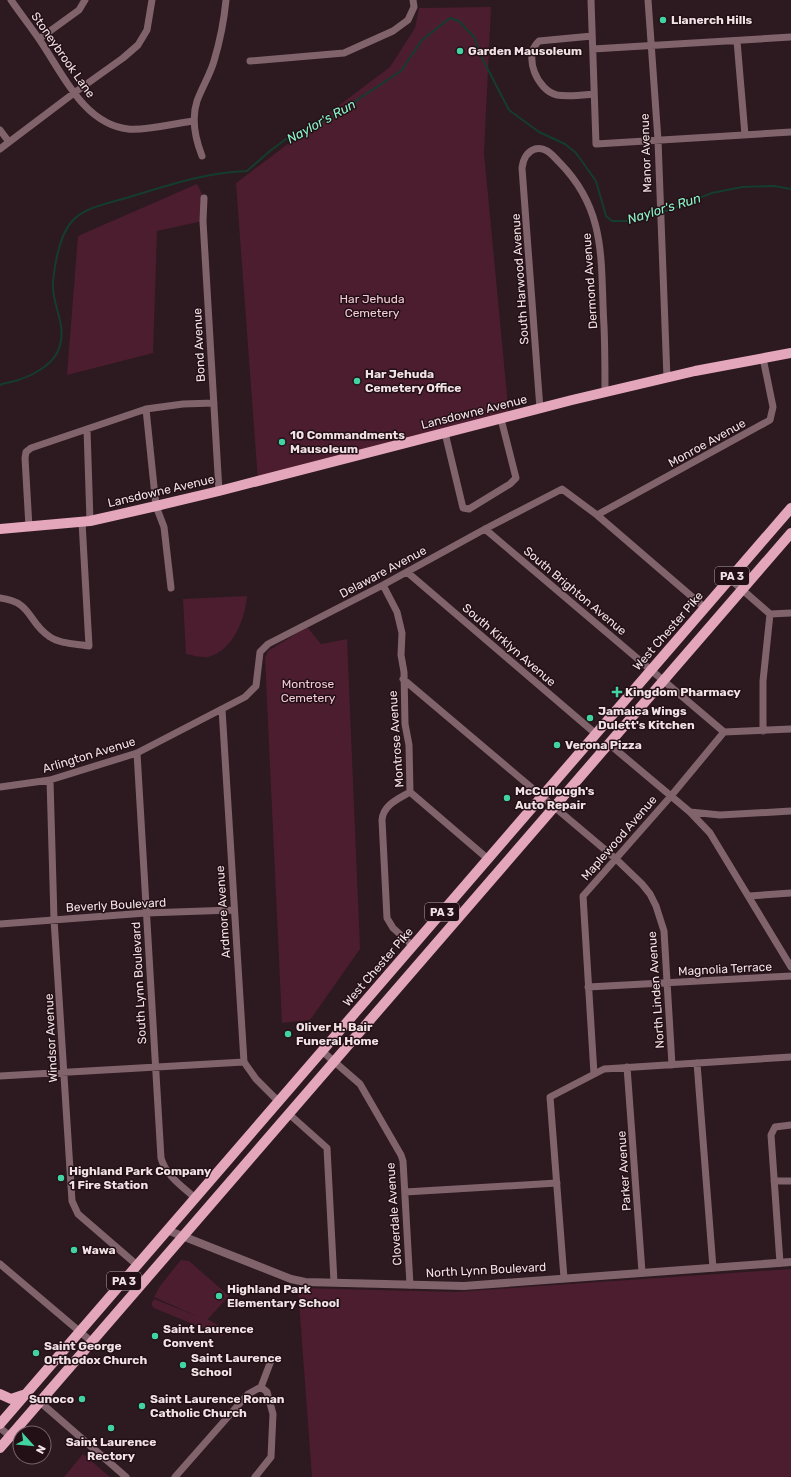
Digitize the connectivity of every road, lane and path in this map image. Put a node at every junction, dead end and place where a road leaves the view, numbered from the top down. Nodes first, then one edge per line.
1 (11, 0) edge
2 (85, 0) edge
3 (152, 0) edge
4 (226, 0) edge
5 (591, 0) edge
6 (648, 0) edge
7 (413, 3) edge
8 (592, 36) junction
9 (791, 37) edge
10 (39, 39) junction
11 (737, 41) junction
12 (651, 45) junction
13 (593, 49) junction
14 (250, 62) dead end
15 (74, 93) junction
16 (594, 94) junction
17 (194, 121) junction
18 (0, 130) edge
19 (791, 132) edge
20 (745, 135) junction
21 (658, 140) junction
22 (9, 142) junction
23 (0, 149) edge
24 (533, 150) joint
25 (202, 156) dead end
26 (204, 198) dead end
27 (791, 353) edge
28 (763, 358) junction
29 (667, 378) junction
30 (605, 394) junction
31 (214, 403) junction
32 (146, 409) junction
33 (540, 409) junction
34 (501, 419) junction
35 (87, 429) junction
36 (445, 433) junction
37 (219, 491) junction
38 (156, 506) junction
39 (791, 508) edge
40 (597, 515) junction
41 (86, 521) junction
42 (29, 527) junction
43 (0, 529) edge
44 (485, 529) junction
45 (791, 533) edge
46 (408, 572) junction
47 (730, 579) junction
48 (383, 585) junction
49 (171, 588) dead end
50 (742, 590) junction
51 (0, 598) edge
52 (705, 608) junction
53 (791, 613) edge
54 (770, 614) junction
55 (651, 670) junction
56 (403, 679) junction
57 (664, 681) junction
58 (245, 697) joint
59 (222, 709) junction
60 (791, 730) edge
61 (763, 731) junction
62 (724, 732) junction
63 (596, 734) junction
64 (609, 744) junction
65 (137, 753) junction
66 (50, 780) junction
67 (0, 787) edge
68 (410, 792) junction
69 (671, 796) junction
70 (542, 797) junction
71 (555, 807) junction
72 (791, 811) edge
73 (690, 812) junction
74 (488, 859) junction
75 (616, 859) junction
76 (791, 893) edge
77 (748, 896) junction
78 (233, 910) junction
79 (146, 913) junction
80 (54, 919) junction
81 (0, 924) edge
82 (413, 946) junction
83 (791, 967) edge
84 (791, 976) edge
85 (668, 983) junction
86 (588, 987) junction
87 (322, 1051) junction
88 (791, 1058) edge
89 (244, 1062) junction
90 (334, 1062) junction
91 (697, 1063) junction
92 (672, 1065) junction
93 (155, 1067) junction
94 (627, 1067) junction
95 (64, 1073) junction
96 (594, 1074) junction
97 (0, 1076) edge
98 (278, 1101) junction
99 (289, 1114) junction
100 (791, 1125) edge
101 (791, 1180) edge
102 (774, 1181) junction
103 (557, 1183) junction
104 (405, 1192) junction
105 (195, 1198) junction
106 (167, 1230) junction
107 (183, 1237) junction
108 (791, 1262) edge
109 (780, 1263) junction
110 (0, 1264) edge
111 (137, 1265) junction
112 (713, 1268) junction
113 (642, 1272) junction
114 (564, 1278) junction
115 (334, 1282) junction
116 (410, 1285) junction
117 (80, 1332) junction
118 (92, 1342) junction
119 (272, 1358) dead end
120 (33, 1385) junction
121 (261, 1387) junction
122 (0, 1394) edge
123 (26, 1394) junction
124 (40, 1402) junction
125 (0, 1424) edge
126 (0, 1428) edge
127 (10, 1436) junction
128 (0, 1448) edge
129 (126, 1477) edge
130 (175, 1477) edge
131 (255, 1477) edge

1 - 10 street, Stoneybrook Lane
2 - 10 street
3 - 15 street
4 - 17 street
5 - 8 street
6 - 12 street, Manor Avenue
7 - 14 street
8 - 13 street
8 - 16 street
9 - 11 street
10 - 15 street, Stoneybrook Lane
11 - 12 street
11 - 20 street
12 - 13 street
12 - 21 street, Manor Avenue
13 - 16 street
15 - 17 street, Stoneybrook Lane
15 - 22 street
16 - 21 street
17 - 25 street
18 - 22 street
19 - 20 street
20 - 21 street
21 - 29 street, Manor Avenue
22 - 23 street
24 - 30 street, Dermond Avenue
24 - 33 street, South Harwood Avenue
26 - 31 street, Bond Avenue
27 - 28 main road, Lansdowne Avenue
28 - 29 main road, Lansdowne Avenue
28 - 40 street, Monroe Avenue
29 - 30 main road, Lansdowne Avenue
30 - 33 main road, Lansdowne Avenue
31 - 32 street
31 - 37 street, Bond Avenue
32 - 35 street
32 - 38 street
33 - 34 main road, Lansdowne Avenue
34 - 36 main road, Lansdowne Avenue
34 - 36 street
35 - 41 street
35 - 42 street
36 - 37 main road, Lansdowne Avenue
37 - 38 main road, Lansdowne Avenue
38 - 41 main road, Lansdowne Avenue
38 - 49 street
39 - 47 main road, West Chester Pike / PA 3
40 - 44 street, Delaware Avenue
40 - 52 street
41 - 42 main road, Lansdowne Avenue
41 - 51 street
42 - 43 main road, Lansdowne Avenue
44 - 46 street, Delaware Avenue
44 - 55 street, South Brighton Avenue
45 - 50 main road, PA 3
46 - 48 street, Delaware Avenue
46 - 63 street, South Kirklyn Avenue
47 - 50 street
47 - 52 main road, West Chester Pike / PA 3
48 - 56 street, Montrose Avenue
48 - 58 street, Delaware Avenue
50 - 54 street
50 - 57 main road, PA 3
52 - 55 main road, West Chester Pike / PA 3
53 - 54 street
54 - 61 street
55 - 57 street, South Brighton Avenue
55 - 63 main road, West Chester Pike / PA 3
56 - 68 street, Montrose Avenue
56 - 70 street, North Linden Avenue
57 - 62 street, South Brighton Avenue
57 - 64 main road, PA 3
58 - 59 street, Arlington Avenue
59 - 65 street, Arlington Avenue
59 - 78 street, Ardmore Avenue
60 - 61 street
61 - 62 street
62 - 69 street, Maplewood Avenue
63 - 70 main road, West Chester Pike / PA 3
64 - 69 street
64 - 71 main road, PA 3
65 - 66 street, Arlington Avenue
65 - 79 street, South Lynn Boulevard
66 - 67 street, Arlington Avenue
66 - 80 street, Windsor Avenue
68 - 74 street, Montrose Avenue
68 - 82 street
69 - 73 street
69 - 75 street, Maplewood Avenue
70 - 71 street, North Linden Avenue
70 - 74 main road, West Chester Pike / PA 3
71 - 75 street, North Linden Avenue
71 - 90 main road, PA 3
72 - 73 street
73 - 77 street
74 - 82 main road, West Chester Pike / PA 3
75 - 85 street, North Linden Avenue
75 - 86 street, Maplewood Avenue
76 - 77 street
77 - 83 street
78 - 79 street, Beverly Boulevard
78 - 89 street, Ardmore Avenue
79 - 80 street, Beverly Boulevard
79 - 93 street, South Lynn Boulevard
80 - 81 street, Beverly Boulevard
80 - 95 street, Windsor Avenue
82 - 87 main road, West Chester Pike / PA 3
84 - 85 street, Magnolia Terrace
85 - 86 street, Magnolia Terrace
85 - 92 street, North Linden Avenue
86 - 96 street, Maplewood Avenue
87 - 90 street, Cloverdale Avenue
87 - 98 main road, West Chester Pike / PA 3
88 - 91 street
89 - 93 street
89 - 98 street
90 - 99 main road, PA 3
90 - 104 street, Cloverdale Avenue
91 - 92 street
91 - 112 street
92 - 94 street
93 - 95 street
93 - 105 street, South Lynn Boulevard
94 - 96 street
94 - 113 street, Parker Avenue
95 - 97 street
95 - 111 street, Windsor Avenue
96 - 103 street
98 - 105 main road, West Chester Pike / PA 3
99 - 107 main road, PA 3
99 - 115 street
100 - 102 street
101 - 102 street
102 - 109 street
103 - 104 street
103 - 114 street
104 - 116 street, Cloverdale Avenue
105 - 106 main road, West Chester Pike / PA 3
106 - 107 street, North Lynn Boulevard
106 - 111 main road, West Chester Pike / PA 3
107 - 115 street, North Lynn Boulevard
107 - 118 main road, PA 3
108 - 109 street, North Lynn Boulevard
109 - 112 street, North Lynn Boulevard
110 - 117 street
111 - 117 main road, West Chester Pike / PA 3
112 - 113 street, North Lynn Boulevard
113 - 114 street, North Lynn Boulevard
114 - 116 street, North Lynn Boulevard
115 - 116 street, North Lynn Boulevard
117 - 118 street
117 - 120 main road, West Chester Pike / PA 3
118 - 124 main road, PA 3
119 - 121 street
120 - 123 main road, West Chester Pike / PA 3
120 - 124 main road
121 - 130 street
121 - 131 street
122 - 123 main road
123 - 125 main road, West Chester Pike / PA 3
124 - 127 main road, PA 3
124 - 129 street
126 - 127 street
127 - 128 main road, PA 3

